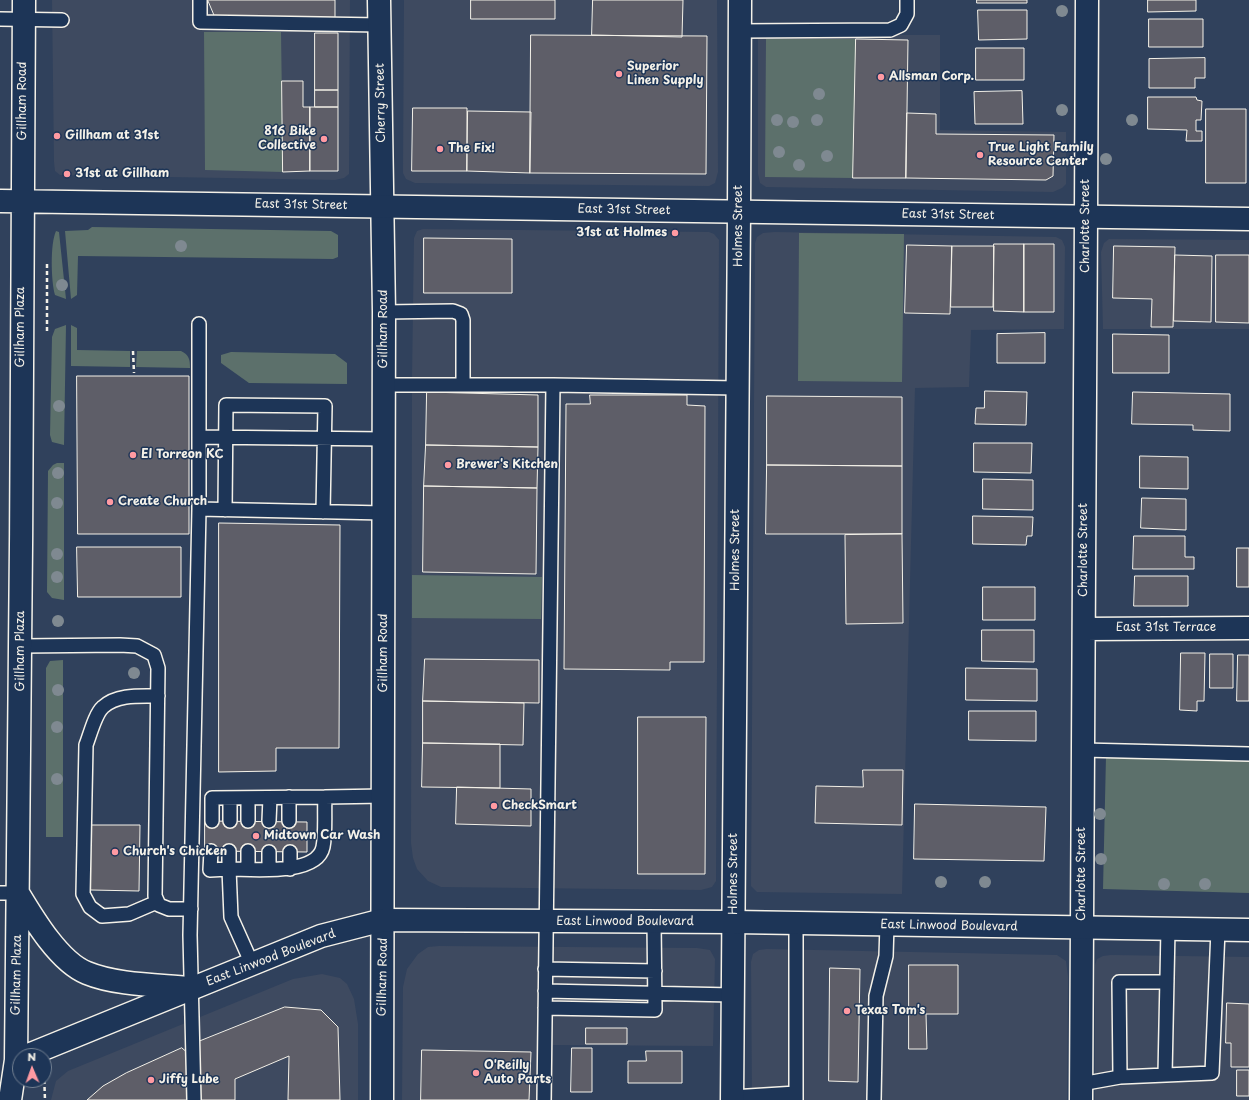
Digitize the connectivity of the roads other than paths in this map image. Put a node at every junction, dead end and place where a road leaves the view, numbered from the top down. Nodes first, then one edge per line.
1 (200, 0) edge
2 (379, 0) edge
3 (740, 0) edge
4 (907, 0) edge
5 (1087, 0) edge
6 (24, 10) edge
7 (0, 20) edge
8 (62, 20) dead end
9 (380, 26) junction
10 (739, 31) junction
11 (0, 201) edge
12 (23, 201) junction
13 (383, 207) junction
14 (739, 212) junction
15 (1086, 217) junction
16 (1249, 219) edge
17 (384, 312) junction
18 (199, 324) dead end
19 (384, 385) junction
20 (463, 385) junction
21 (552, 385) junction
22 (738, 388) junction
23 (199, 437) junction
24 (226, 437) junction
25 (324, 438) junction
26 (384, 439) junction
27 (199, 509) junction
28 (225, 510) junction
29 (323, 512) junction
30 (384, 513) junction
31 (1084, 628) junction
32 (1249, 628) edge
33 (21, 646) junction
34 (158, 696) junction
35 (1083, 750) junction
36 (1249, 754) edge
37 (384, 796) junction
38 (325, 797) junction
39 (230, 798) junction
40 (248, 798) junction
41 (270, 798) junction
42 (289, 798) junction
43 (212, 821) dead end
44 (230, 821) dead end
45 (248, 821) dead end
46 (269, 821) dead end
47 (289, 821) dead end
48 (212, 851) dead end
49 (229, 851) dead end
50 (248, 851) dead end
51 (269, 852) dead end
52 (290, 852) dead end
53 (229, 869) junction
54 (248, 869) junction
55 (268, 869) junction
56 (290, 869) junction
57 (9, 893) edge
58 (158, 902) junction
59 (191, 909) junction
60 (383, 920) junction
61 (545, 921) junction
62 (654, 922) junction
63 (734, 922) junction
64 (796, 923) junction
65 (887, 925) junction
66 (1082, 928) junction
67 (1168, 929) junction
68 (1218, 930) junction
69 (1249, 930) edge
70 (252, 964) junction
71 (545, 970) junction
72 (656, 972) junction
73 (1167, 982) junction
74 (193, 988) junction
75 (545, 991) junction
76 (655, 994) junction
77 (733, 995) junction
78 (545, 1008) junction
79 (15, 1048) edge
80 (46, 1048) edge
81 (1165, 1075) junction
82 (1120, 1077) junction
83 (12, 1087) edge
84 (1081, 1092) edge
85 (796, 1096) edge
86 (732, 1098) edge
87 (10, 1100) edge
88 (194, 1100) edge
89 (382, 1100) edge
90 (544, 1100) edge
91 (874, 1100) edge

1 - 9 lane
2 - 9 main road, Cherry Street
3 - 10 main road, Holmes Street
4 - 10 lane
5 - 15 main road, Charlotte Street
6 - 7 lane
6 - 8 lane
6 - 12 main road, Gillham Road
9 - 13 main road, Cherry Street
10 - 14 main road, Holmes Street
11 - 12 main road, East 31st Street
12 - 13 main road, East 31st Street
12 - 33 main road, Gillham Plaza
13 - 14 main road, East 31st Street
13 - 17 main road, Gillham Road
14 - 15 main road, East 31st Street
14 - 22 main road, Holmes Street
15 - 16 main road, East 31st Street
15 - 31 main road, Charlotte Street
17 - 19 main road, Gillham Road
17 - 20 lane
18 - 23 lane
19 - 20 lane
19 - 26 main road, Gillham Road
20 - 21 lane
21 - 22 lane
21 - 61 lane
22 - 63 main road, Holmes Street
23 - 24 lane
23 - 27 lane
24 - 25 lane
24 - 25 lane
24 - 28 lane
25 - 26 lane
25 - 29 lane
26 - 30 main road, Gillham Road
27 - 28 lane
27 - 59 lane
28 - 29 lane
29 - 30 lane
30 - 37 main road, Gillham Road
31 - 32 main road, East 31st Terrace
31 - 35 main road, Charlotte Street
33 - 34 lane
33 - 57 main road, Gillham Plaza
34 - 58 lane
34 - 58 lane
35 - 36 lane
35 - 66 main road, Charlotte Street
37 - 38 lane
37 - 60 main road, Gillham Road
38 - 42 lane
38 - 56 lane
39 - 40 lane
39 - 43 lane
39 - 44 lane
40 - 41 lane
40 - 45 lane
41 - 42 lane
41 - 46 lane
42 - 47 lane
48 - 53 lane
49 - 53 lane
50 - 54 lane
51 - 55 lane
52 - 56 lane
53 - 54 lane
53 - 70 lane
54 - 55 lane
55 - 56 lane
57 - 74 main road
57 - 79 main road, Gillham Plaza
58 - 59 lane
59 - 74 lane
60 - 61 main road, East Linwood Boulevard
60 - 70 main road, East Linwood Boulevard
60 - 89 main road, Gillham Road
61 - 62 main road, East Linwood Boulevard
61 - 71 lane
62 - 63 main road, East Linwood Boulevard
62 - 72 lane
63 - 64 main road, East Linwood Boulevard
63 - 77 main road, Holmes Street
64 - 65 main road, East Linwood Boulevard
64 - 85 lane
65 - 66 main road, East Linwood Boulevard
65 - 91 lane
66 - 67 main road, East Linwood Boulevard
66 - 84 main road, Charlotte Street
67 - 68 main road, East Linwood Boulevard
67 - 73 lane
68 - 69 main road, East Linwood Boulevard
68 - 81 lane
70 - 74 main road, East Linwood Boulevard
71 - 72 lane
71 - 75 lane
72 - 76 lane
73 - 81 lane
73 - 82 lane
74 - 80 main road, East Linwood Boulevard
74 - 88 lane
75 - 76 lane
75 - 78 lane
76 - 77 lane
76 - 78 lane
77 - 86 main road, Holmes Street
78 - 90 lane
81 - 82 lane
82 - 84 lane
83 - 87 main road, Gillham Plaza
85 - 86 lane

